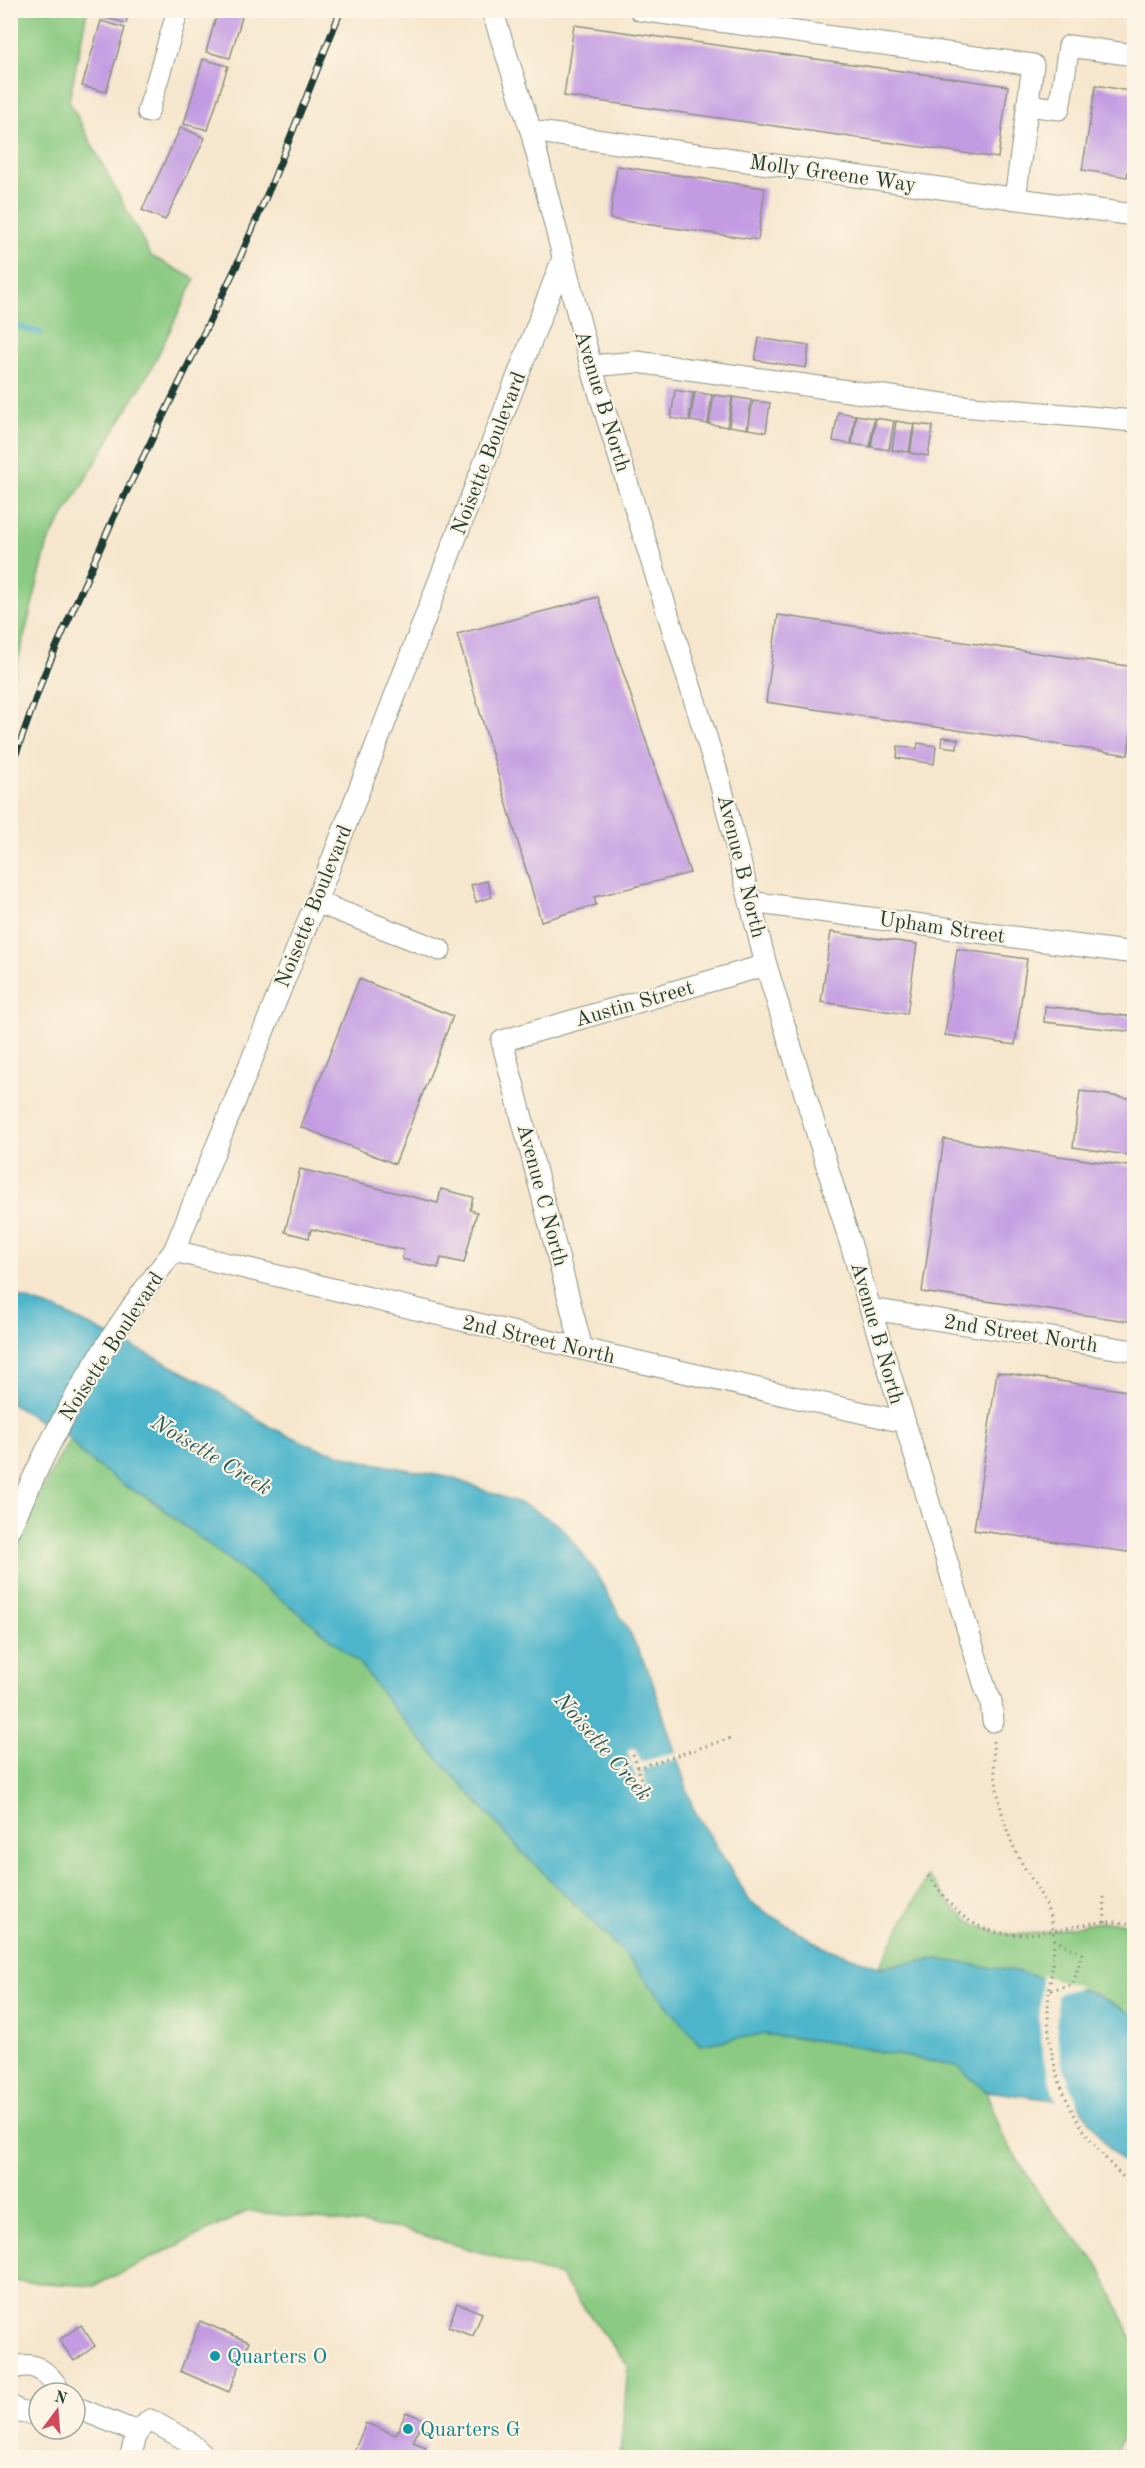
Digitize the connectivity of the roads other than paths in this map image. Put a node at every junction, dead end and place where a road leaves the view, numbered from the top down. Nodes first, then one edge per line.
1 (178, 10) edge
2 (492, 10) edge
3 (640, 10) edge
4 (754, 18) edge
5 (1134, 55) edge
6 (1027, 105) junction
7 (148, 112) dead end
8 (531, 131) junction
9 (1015, 199) junction
10 (1134, 215) edge
11 (563, 258) junction
12 (591, 366) junction
13 (1134, 421) edge
14 (316, 902) junction
15 (750, 902) junction
16 (440, 950) dead end
17 (1134, 953) edge
18 (766, 965) junction
19 (502, 1041) joint
20 (174, 1251) junction
21 (871, 1309) junction
22 (582, 1350) junction
23 (1134, 1351) edge
24 (904, 1422) junction
25 (10, 1528) edge
26 (993, 1721) road end
27 (10, 2370) edge
28 (52, 2381) edge
29 (10, 2405) edge
30 (87, 2412) edge
31 (27, 2413) edge
32 (137, 2432) junction
33 (130, 2457) edge
34 (206, 2457) edge

1 - 7 street
2 - 8 street, Avenue B North
3 - 4 street
4 - 6 street
5 - 6 street
6 - 9 street
8 - 9 street, Molly Greene Way
8 - 11 street, Avenue B North
9 - 10 street, Molly Greene Way
11 - 12 street, Avenue B North
11 - 14 street, Noisette Boulevard
12 - 13 street
12 - 15 street, Avenue B North
14 - 16 street
14 - 20 street, Noisette Boulevard
15 - 17 street, Upham Street
15 - 18 street, Avenue B North
18 - 19 street, Austin Street
18 - 21 street, Avenue B North
19 - 22 street, Avenue C North
20 - 22 street, 2nd Street North
20 - 25 street, Noisette Boulevard
21 - 23 street, 2nd Street North
21 - 24 street, Avenue B North
22 - 24 street, 2nd Street North
24 - 26 street, Avenue B North
27 - 28 street
29 - 31 street
30 - 32 street
32 - 33 street
32 - 34 street

